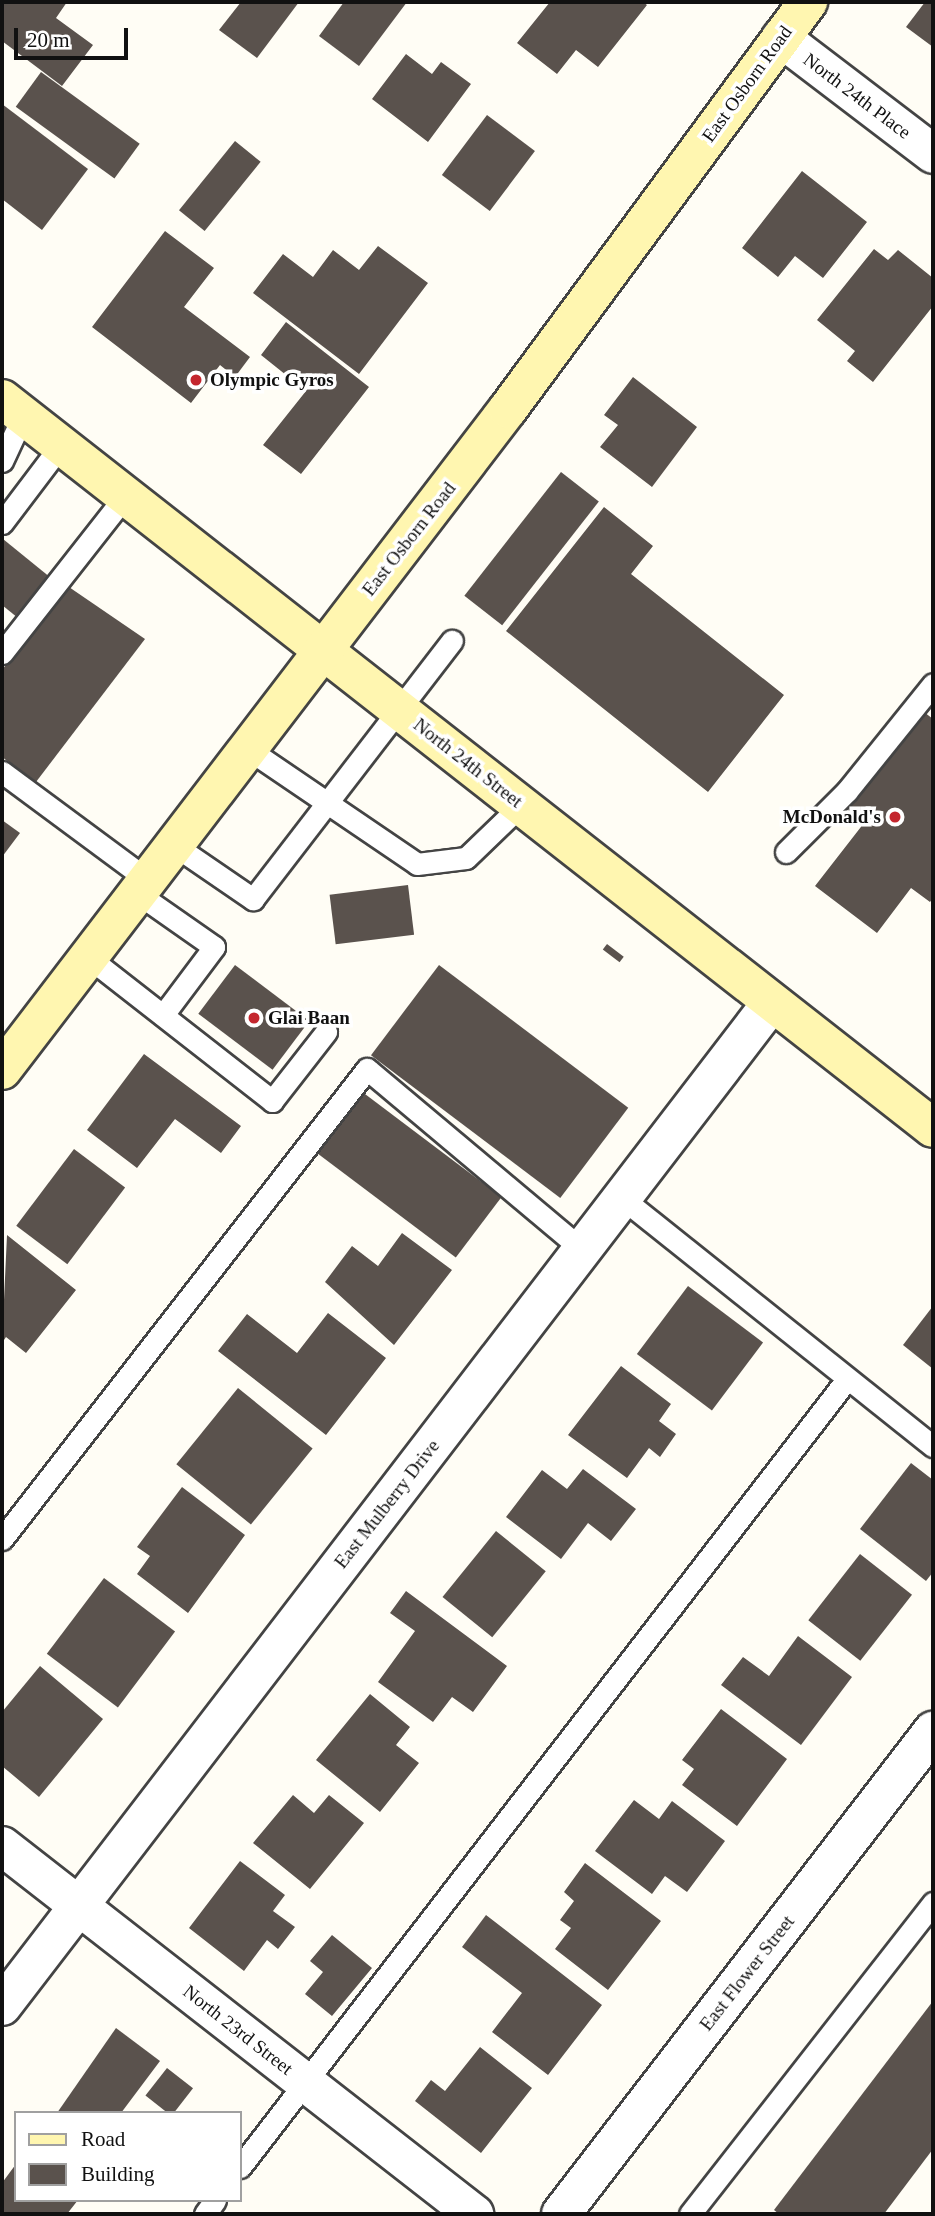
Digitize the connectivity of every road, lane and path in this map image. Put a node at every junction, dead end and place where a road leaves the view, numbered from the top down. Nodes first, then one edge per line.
1 (808, 2) edge
2 (782, 38) junction
3 (933, 154) edge
4 (12, 407) edge
5 (61, 445) junction
6 (2, 461) edge
7 (125, 496) junction
8 (2, 523) edge
9 (452, 641) dead end
10 (323, 650) junction
11 (2, 653) edge
12 (932, 687) edge
13 (399, 710) junction
14 (247, 749) junction
15 (2, 772) edge
16 (521, 805) junction
17 (325, 806) junction
18 (174, 845) junction
19 (786, 852) dead end
20 (143, 886) junction
21 (88, 957) junction
22 (772, 1002) junction
23 (163, 1015) junction
24 (326, 1032) dead end
25 (2, 1070) edge
26 (933, 1128) edge
27 (622, 1198) junction
28 (583, 1250) junction
29 (847, 1379) junction
30 (933, 1446) edge
31 (2, 1539) edge
32 (933, 1731) edge
33 (2, 1846) edge
34 (933, 1903) edge
35 (79, 1906) junction
36 (2, 2006) edge
37 (305, 2083) junction
38 (242, 2164) edge
39 (474, 2214) edge
40 (561, 2214) edge
41 (690, 2214) edge

1 - 2 main road, East Osborn Road
2 - 3 street, North 24th Place
2 - 10 main road, East Osborn Road
4 - 5 main road, North 24th Street
4 - 6 lane
5 - 7 main road, North 24th Street
5 - 8 lane
7 - 10 main road, North 24th Street
7 - 11 lane
9 - 13 lane
10 - 13 main road, North 24th Street
10 - 14 main road, East Osborn Road
12 - 19 lane
13 - 16 main road, North 24th Street
13 - 17 lane
14 - 17 lane
14 - 18 main road, East Osborn Road
15 - 20 lane
16 - 17 lane
16 - 22 main road, North 24th Street
17 - 18 lane
18 - 20 main road, East Osborn Road
20 - 21 main road, East Osborn Road
20 - 23 lane
21 - 23 lane
21 - 25 main road, East Osborn Road
22 - 26 main road, North 24th Street
22 - 27 street, East Mulberry Drive
23 - 24 lane
27 - 28 street, East Mulberry Drive
27 - 29 lane
28 - 31 lane
28 - 35 street, East Mulberry Drive
29 - 30 lane
29 - 37 lane
32 - 40 street, East Flower Street
33 - 35 street, North 23rd Street
34 - 41 lane
35 - 36 street, East Mulberry Drive
35 - 37 street, North 23rd Street
37 - 38 lane
37 - 39 street, North 23rd Street

